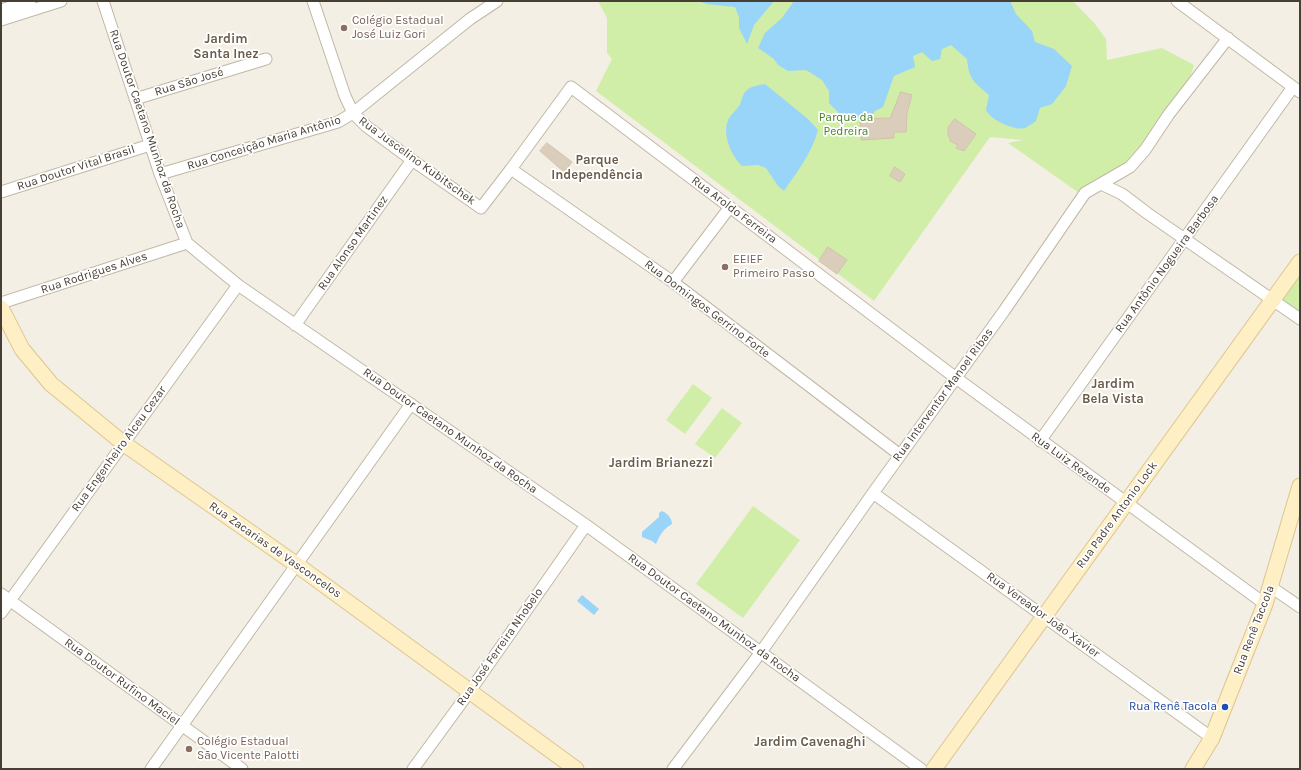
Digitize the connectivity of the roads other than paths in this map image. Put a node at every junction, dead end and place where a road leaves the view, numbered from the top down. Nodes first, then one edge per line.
1 (30, 1) edge
2 (62, 1) edge
3 (103, 1) edge
4 (313, 1) edge
5 (497, 1) edge
6 (1177, 1) edge
7 (1, 10) edge
8 (1, 20) edge
9 (1228, 38) junction
10 (266, 59) dead end
11 (1297, 89) edge
12 (135, 99) junction
13 (353, 114) junction
14 (150, 145) junction
15 (412, 160) junction
16 (511, 168) junction
17 (160, 174) junction
18 (1101, 184) junction
19 (1, 192) edge
20 (730, 207) junction
21 (1184, 239) junction
22 (187, 243) junction
23 (1300, 262) edge
24 (673, 282) junction
25 (238, 286) junction
26 (1272, 301) junction
27 (1, 303) edge
28 (1, 308) edge
29 (1300, 320) edge
30 (295, 325) junction
31 (956, 378) junction
32 (412, 404) junction
33 (1040, 441) junction
34 (123, 444) junction
35 (900, 455) junction
36 (1300, 486) edge
37 (873, 493) junction
38 (1127, 502) junction
39 (586, 525) junction
40 (297, 565) junction
41 (1270, 587) junction
42 (5, 597) edge
43 (1265, 604) junction
44 (1300, 607) edge
45 (1, 613) edge
46 (1044, 615) junction
47 (761, 652) junction
48 (470, 691) junction
49 (183, 726) junction
50 (1212, 738) junction
51 (151, 769) edge
52 (242, 769) edge
53 (413, 769) edge
54 (576, 769) edge
55 (673, 769) edge
56 (921, 769) edge
57 (934, 769) edge
58 (1193, 769) edge

1 - 7 street
2 - 8 street
3 - 12 street, Rua Doutor Caetano Munhoz da Rocha
4 - 13 street, Rua Juscelino Kubitschek
5 - 13 street, Rua Conceição Maria Antônio
6 - 9 street
9 - 11 street
9 - 18 street, Rua Interventor Manoel Ribas
10 - 12 street, Rua São José
11 - 21 street, Rua Antônio Nogueira Barbosa
12 - 14 street, Rua Doutor Caetano Munhoz da Rocha
13 - 15 street, Rua Juscelino Kubitschek
13 - 17 street, Rua Conceição Maria Antônio
14 - 17 street, Rua Doutor Caetano Munhoz da Rocha
14 - 19 street, Rua Doutor Vital Brasil
15 - 16 street, Rua Juscelino Kubitschek
15 - 30 street, Rua Alonso Martinez
16 - 20 street, Rua Aroldo Ferreira
16 - 24 street, Rua Domingos Gerrino Forte
17 - 22 street, Rua Doutor Caetano Munhoz da Rocha
18 - 21 street
18 - 31 street, Rua Interventor Manoel Ribas
20 - 24 street
20 - 31 street, Rua Aroldo Ferreira
21 - 26 street
21 - 33 street, Rua Antônio Nogueira Barbosa
22 - 25 street, Rua Doutor Caetano Munhoz da Rocha
22 - 27 street, Rua Rodrigues Alves
23 - 26 main road, Rua Padre Antonio Lock
24 - 35 street, Rua Domingos Gerrino Forte
25 - 30 street, Rua Doutor Caetano Munhoz da Rocha
25 - 34 street, Rua Engenheiro Alceu Cezar
26 - 29 street
26 - 38 main road, Rua Padre Antonio Lock
28 - 34 main road, Rua Zacarias de Vasconcelos
30 - 32 street, Rua Doutor Caetano Munhoz da Rocha
31 - 33 street, Rua Luiz Rezende
31 - 35 street, Rua Interventor Manoel Ribas
32 - 39 street, Rua Doutor Caetano Munhoz da Rocha
32 - 40 street
33 - 38 street, Rua Luiz Rezende
34 - 40 main road, Rua Zacarias de Vasconcelos
34 - 42 street, Rua Engenheiro Alceu Cezar
35 - 37 street, Rua Interventor Manoel Ribas
36 - 41 main road, Rua Renê Taccola
37 - 46 street, Rua Vereador João Xavier
37 - 47 street, Rua Interventor Manoel Ribas
38 - 43 street, Rua Luiz Rezende
38 - 46 main road, Rua Padre Antonio Lock
39 - 47 street, Rua Doutor Caetano Munhoz da Rocha
39 - 48 street, Rua José Ferreira Nhobelo
40 - 48 main road, Rua Zacarias de Vasconcelos
40 - 49 street
41 - 43 main road, Rua Renê Taccola
41 - 44 street
42 - 45 street, Rua Engenheiro Alceu Cezar
42 - 49 street, Rua Doutor Rufino Maciel
43 - 50 main road, Rua Renê Taccola
46 - 50 street, Rua Vereador João Xavier
46 - 57 main road, Rua Padre Antonio Lock
47 - 55 street, Rua Interventor Manoel Ribas
47 - 56 street, Rua Doutor Caetano Munhoz da Rocha
48 - 53 street, Rua José Ferreira Nhobelo
48 - 54 main road, Rua Zacarias de Vasconcelos
49 - 51 street
49 - 52 street, Rua Doutor Rufino Maciel
50 - 58 main road, Rua Renê Taccola

